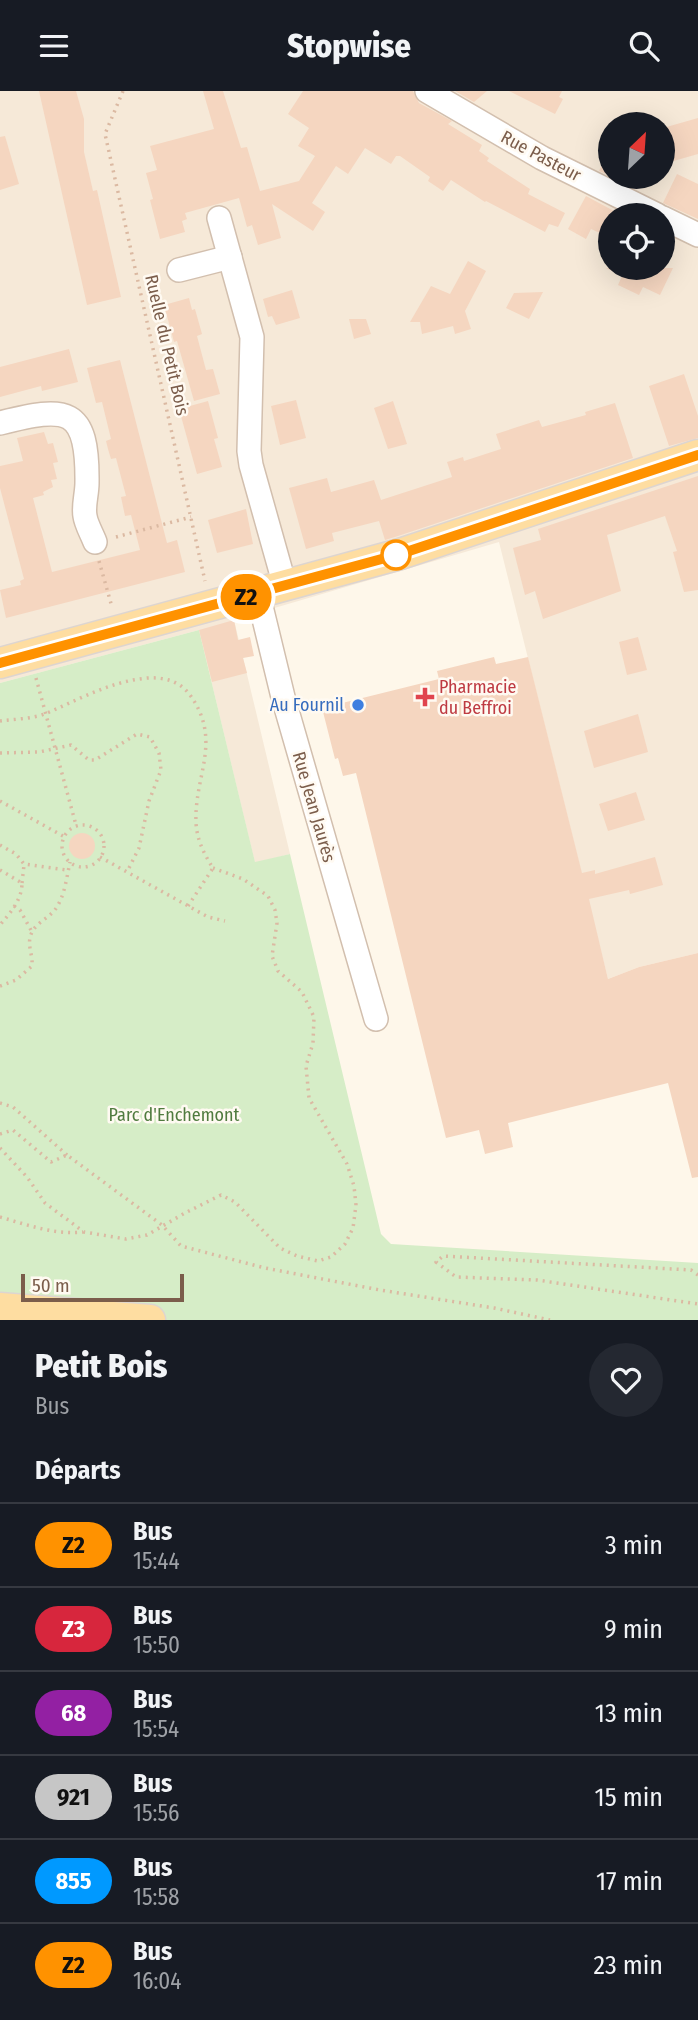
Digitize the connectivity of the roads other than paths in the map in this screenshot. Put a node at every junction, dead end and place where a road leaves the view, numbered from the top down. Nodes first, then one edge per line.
1 (427, 91) edge
2 (633, 203) edge
3 (219, 218) dead end
4 (675, 224) edge
5 (698, 235) edge
6 (230, 257) junction
7 (179, 270) dead end
8 (0, 423) edge
9 (698, 455) edge
10 (95, 543) road end
11 (271, 590) junction
12 (0, 662) edge
13 (376, 1019) dead end
14 (0, 1308) edge
15 (150, 1320) edge

1 - 2 street, Rue Pasteur
3 - 6 street, Rue Jean Jaurès
4 - 5 street
6 - 7 street
6 - 11 street, Rue Jean Jaurès
8 - 10 street
9 - 11 main road
11 - 12 main road
11 - 13 street, Rue Jean Jaurès
14 - 15 main road

